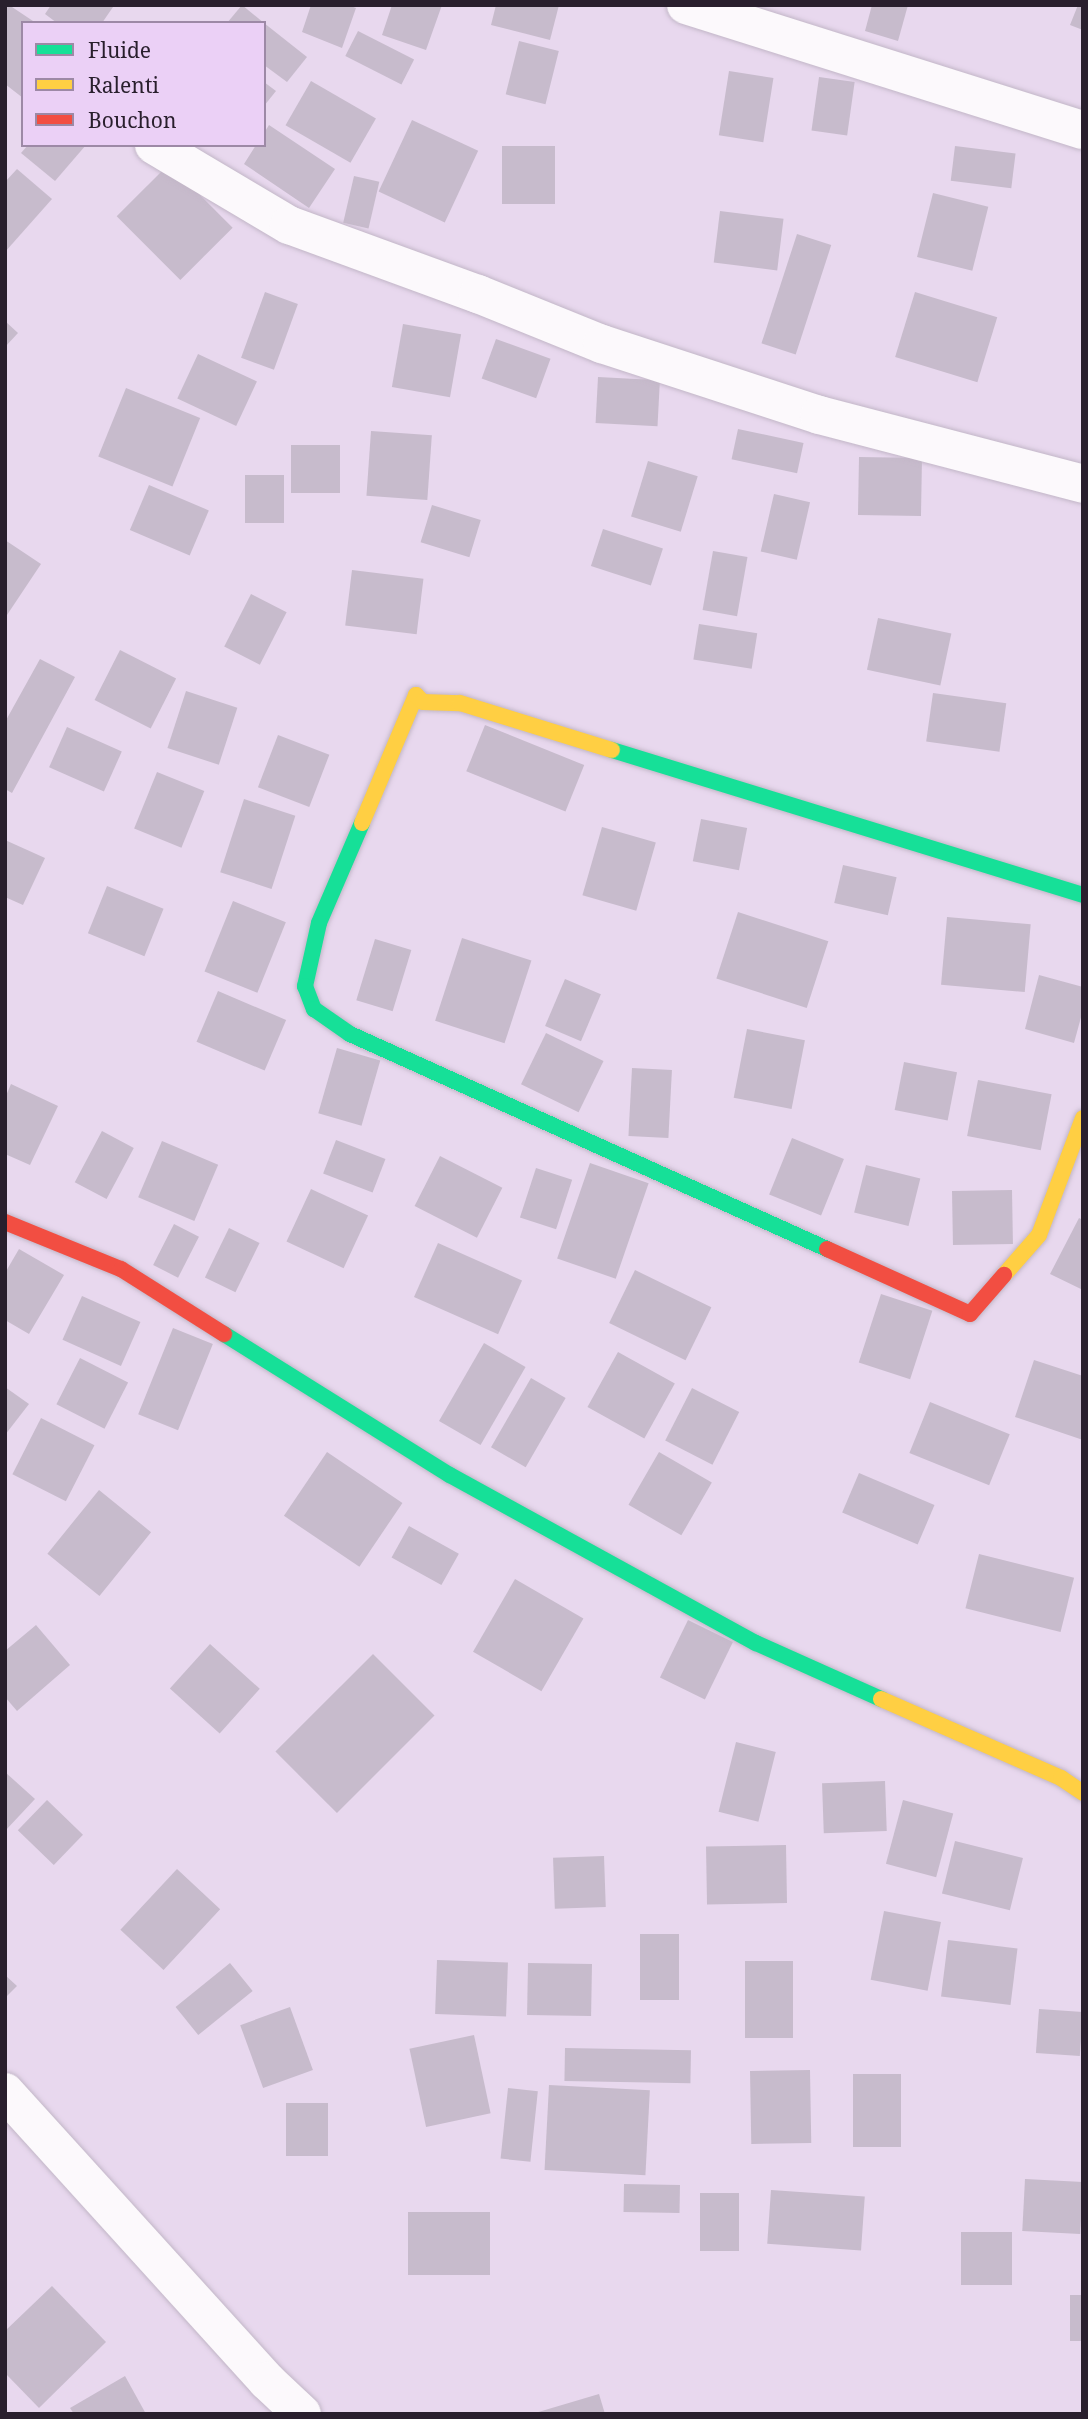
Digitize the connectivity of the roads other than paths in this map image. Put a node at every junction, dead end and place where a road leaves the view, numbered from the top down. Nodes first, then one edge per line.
1 (686, 5) edge
2 (1083, 130) edge
3 (157, 147) edge
4 (1083, 484) edge
5 (1083, 895) edge
6 (1083, 1118) edge
7 (5, 1222) edge
8 (1083, 1793) edge
9 (5, 2092) edge
10 (302, 2414) edge

1 - 2 street
3 - 4 street
5 - 6 street
7 - 8 street
9 - 10 street

